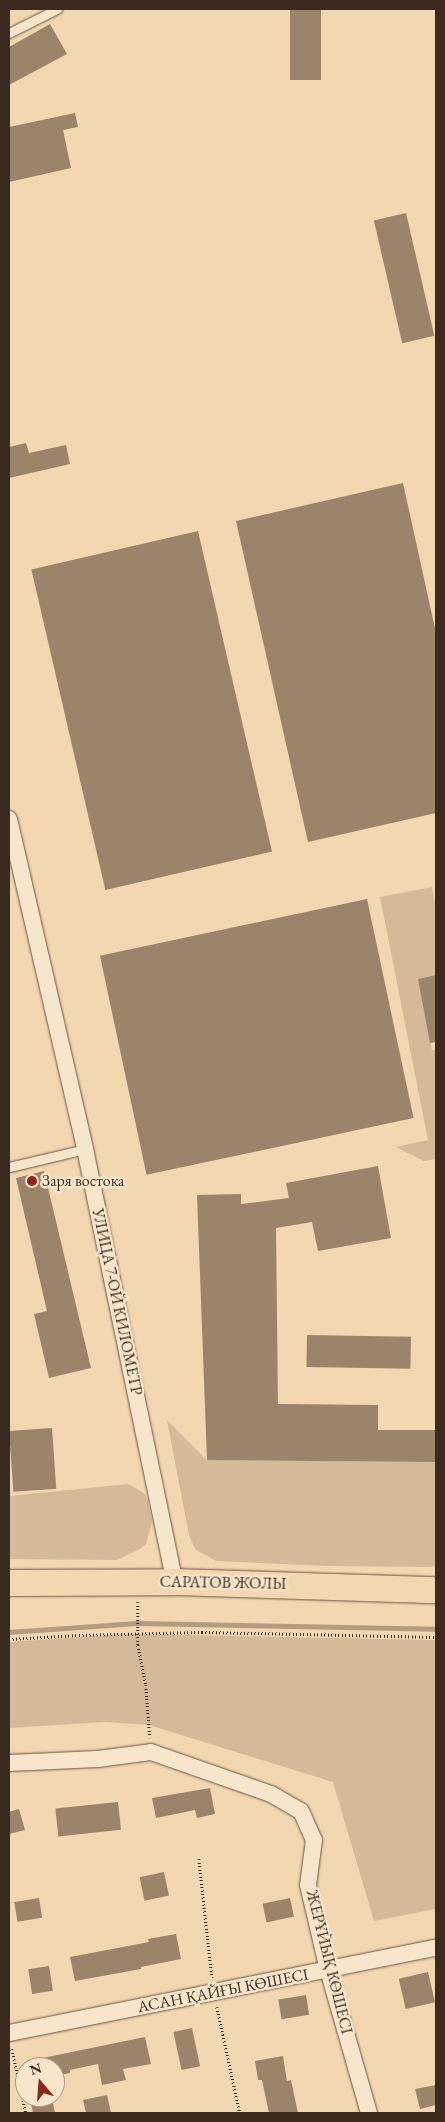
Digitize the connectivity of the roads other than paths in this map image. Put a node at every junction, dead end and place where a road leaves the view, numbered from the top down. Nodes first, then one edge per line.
1 (57, 9) edge
2 (9, 33) edge
3 (9, 818) edge
4 (85, 1149) junction
5 (9, 1167) edge
6 (9, 1568) edge
7 (436, 1574) edge
8 (174, 1575) junction
9 (9, 1583) edge
10 (436, 1590) edge
11 (9, 1763) edge
12 (436, 1948) edge
13 (328, 1970) junction
14 (9, 2033) edge
15 (369, 2113) edge

1 - 2 lane
3 - 4 street, УЛИЦА 7-ОЙ КИЛОМЕТР
4 - 5 lane
4 - 8 street, УЛИЦА 7-ОЙ КИЛОМЕТР
6 - 8 main road, САРАТОВ ЖОЛЫ
7 - 8 main road, САРАТОВ ЖОЛЫ
8 - 9 main road, САРАТОВ ЖОЛЫ
8 - 10 main road, САРАТОВ ЖОЛЫ
11 - 13 street, ЖЕРҰЙЫҚ КӨШЕСІ
12 - 13 street, АСАН ҚАЙҒЫ КӨШЕСІ
13 - 14 street, АСАН ҚАЙҒЫ КӨШЕСІ
13 - 15 street, ЖЕРҰЙЫҚ КӨШЕСІ

